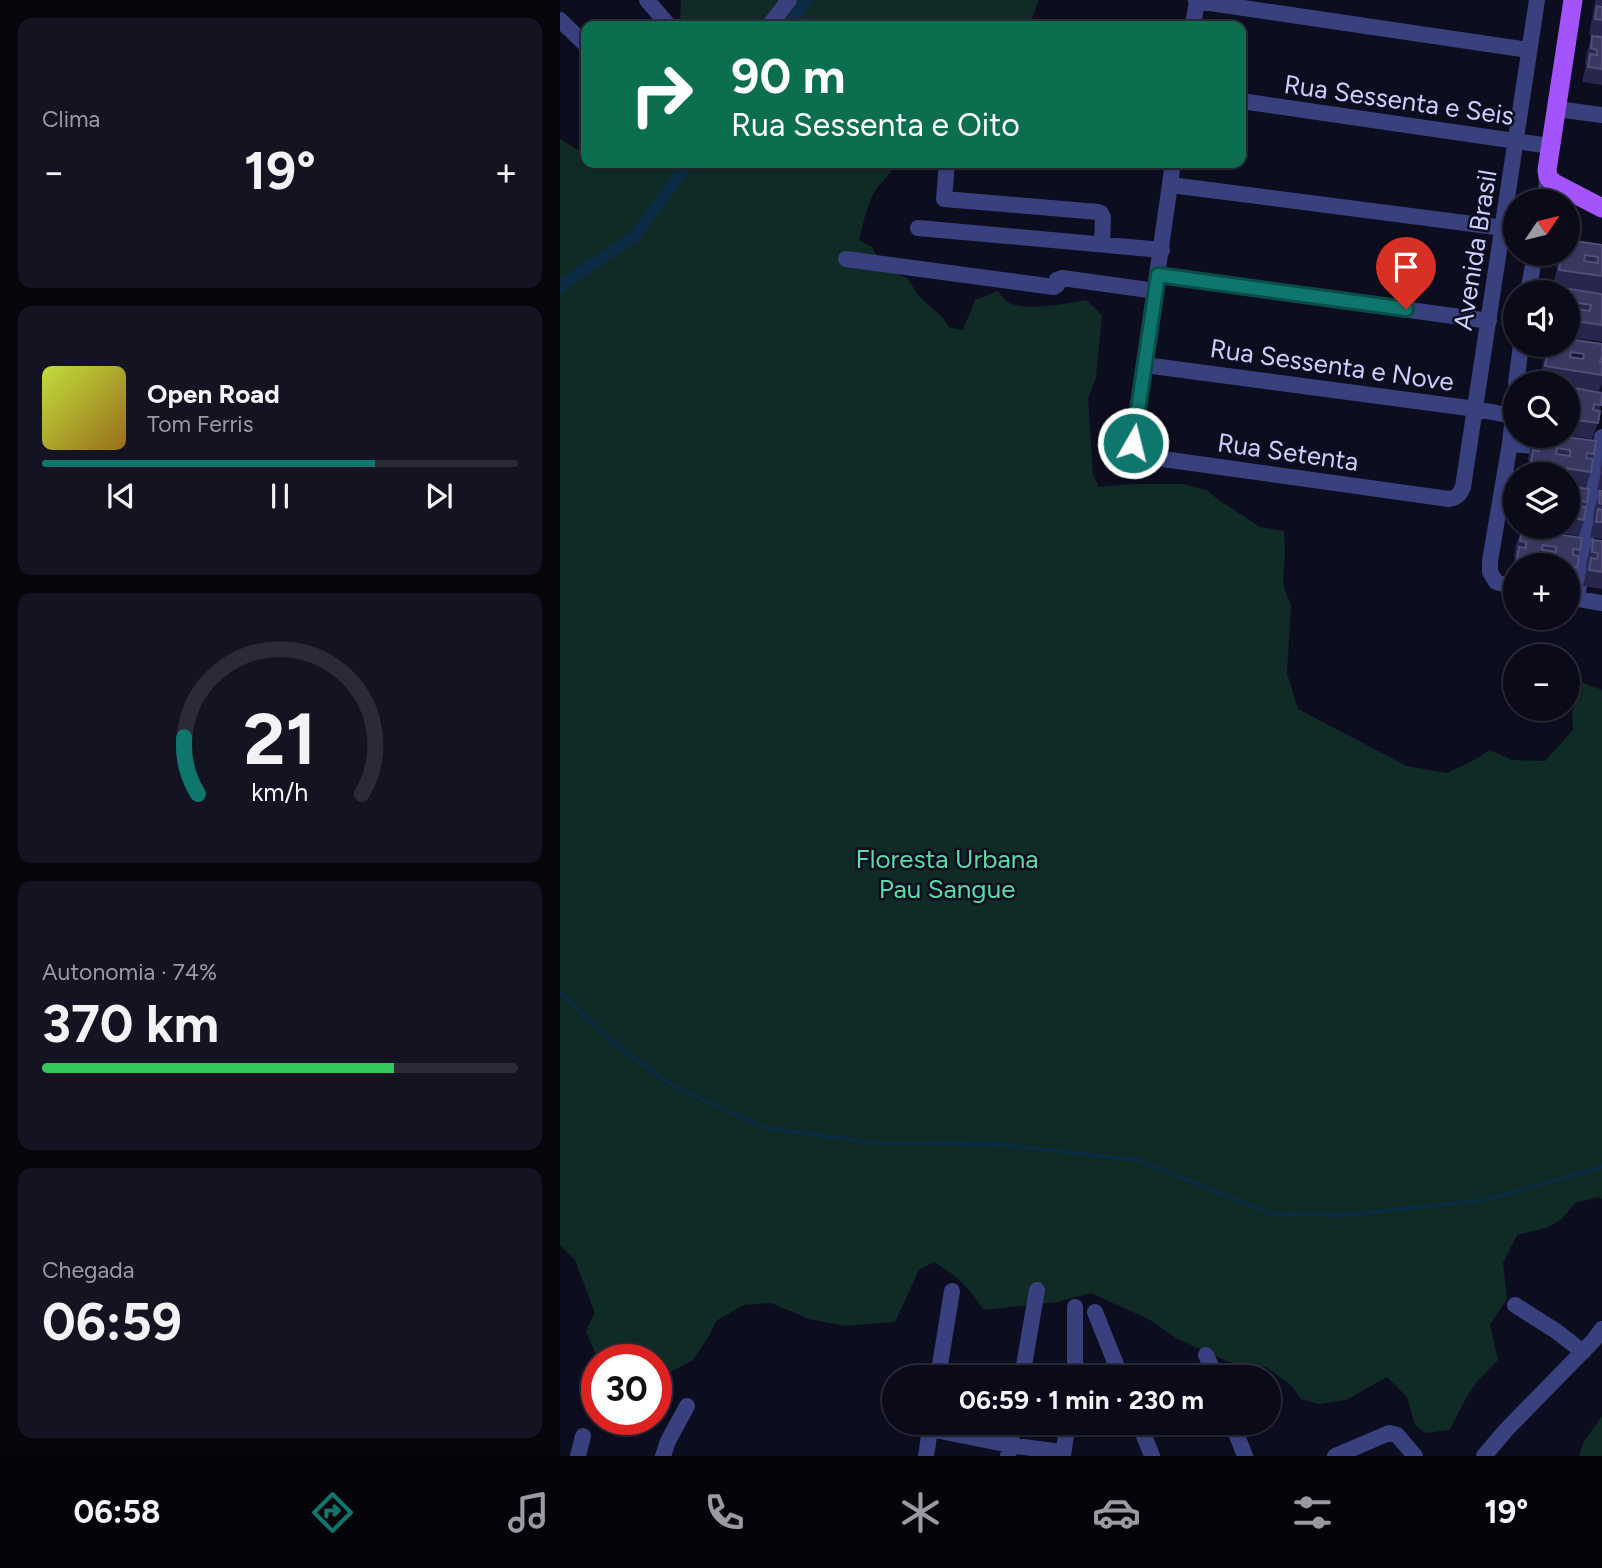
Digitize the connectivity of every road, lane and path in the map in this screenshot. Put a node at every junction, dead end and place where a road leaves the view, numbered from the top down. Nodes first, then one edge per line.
1 (647, 0) edge
2 (789, 0) edge
3 (1196, 0) edge
4 (1537, 0) edge
5 (1573, 0) edge
6 (560, 20) edge
7 (665, 21) edge
8 (773, 21) edge
9 (1194, 21) edge
10 (581, 40) edge
11 (1528, 50) junction
12 (1246, 102) edge
13 (1557, 109) junction
14 (1602, 115) edge
15 (1517, 142) junction
16 (1548, 162) junction
17 (947, 168) edge
18 (1173, 168) edge
19 (1171, 185) junction
20 (1510, 189) edge
21 (1545, 189) edge
22 (1602, 208) edge
23 (918, 228) dead end
24 (1503, 228) edge
25 (1503, 234) edge
26 (1102, 244) junction
27 (1161, 250) junction
28 (846, 259) dead end
29 (1157, 283) junction
30 (1489, 321) junction
31 (1145, 365) junction
32 (1476, 409) junction
33 (1503, 414) edge
34 (1602, 437) edge
35 (1509, 448) edge
36 (1545, 448) edge
37 (1586, 454) junction
38 (1449, 499) joint
39 (1577, 553) edge
40 (1503, 584) edge
41 (1580, 599) edge
42 (1602, 603) edge
43 (1037, 1290) dead end
44 (952, 1291) dead end
45 (1515, 1305) dead end
46 (1075, 1307) dead end
47 (1095, 1312) dead end
48 (1602, 1329) edge
49 (1583, 1352) junction
50 (1206, 1355) dead end
51 (940, 1365) edge
52 (1024, 1365) edge
53 (1075, 1365) edge
54 (1116, 1365) edge
55 (1211, 1365) edge
56 (687, 1406) dead end
57 (930, 1435) edge
58 (960, 1435) edge
59 (1066, 1435) edge
60 (1144, 1435) edge
61 (1237, 1435) edge
62 (583, 1436) dead end
63 (1009, 1450) edge
64 (1063, 1455) edge
65 (578, 1456) edge
66 (663, 1456) edge
67 (926, 1456) edge
68 (1152, 1456) edge
69 (1245, 1456) edge
70 (1335, 1456) edge
71 (1415, 1456) edge
72 (1484, 1456) edge

1 - 7 street
2 - 8 street
3 - 9 street
3 - 11 street
4 - 11 street, Avenida Brasil
5 - 13 main road
6 - 10 street
11 - 15 street, Avenida Brasil
12 - 15 street, Rua Sessenta e Seis
13 - 14 street
13 - 16 main road
15 - 16 street, Rua Sessenta e Seis
15 - 20 street, Avenida Brasil
16 - 21 street
16 - 22 main road
17 - 26 street
18 - 19 street
19 - 24 street
19 - 27 street
23 - 26 street
25 - 30 street, Avenida Brasil
26 - 27 street
27 - 29 street
28 - 29 street
29 - 30 street
29 - 31 street
30 - 32 street, Avenida Brasil
31 - 32 street, Rua Sessenta e Nove
31 - 38 street, Rua Setenta
32 - 33 street, Rua Sessenta e Nove
32 - 38 street, Avenida Brasil
34 - 37 street
35 - 40 street
36 - 37 street
37 - 39 street
41 - 42 street
43 - 52 street
44 - 51 street
45 - 49 street
46 - 53 street
47 - 54 street
48 - 49 street
49 - 72 street
50 - 55 street
56 - 66 street
57 - 67 street
58 - 63 street
59 - 64 street
60 - 68 street
61 - 69 street
62 - 65 street
63 - 64 street
70 - 71 street

